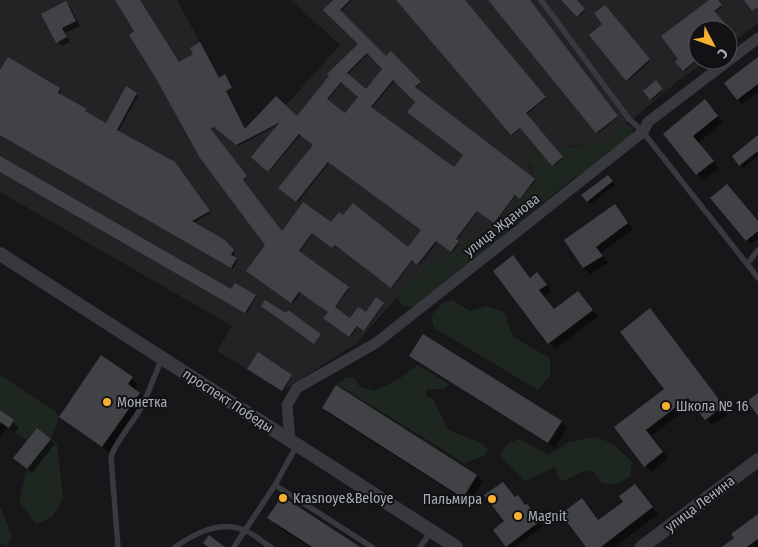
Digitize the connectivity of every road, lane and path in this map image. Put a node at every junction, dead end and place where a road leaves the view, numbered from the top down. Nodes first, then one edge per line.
1 (541, 0) edge
2 (758, 38) edge
3 (642, 132) junction
4 (758, 250) edge
5 (0, 254) edge
6 (747, 264) junction
7 (758, 278) edge
8 (162, 359) junction
9 (293, 443) junction
10 (758, 460) edge
11 (275, 485) junction
12 (244, 530) junction
13 (431, 532) junction
14 (118, 547) edge
15 (175, 547) edge
16 (234, 547) edge
17 (271, 547) edge
18 (372, 547) edge
19 (420, 547) edge
20 (456, 547) edge
21 (642, 547) edge

1 - 3 lane
2 - 3 street, улица Жданова
3 - 6 lane
3 - 9 street, улица Жданова
4 - 6 lane
5 - 8 street, проспект Победы
6 - 7 lane
8 - 9 street, проспект Победы
8 - 14 lane
9 - 11 lane
9 - 13 street, проспект Победы
10 - 21 street, улица Ленина
11 - 12 lane
11 - 18 lane
12 - 15 lane
12 - 16 lane
12 - 17 lane
13 - 19 lane
13 - 20 street, проспект Победы

